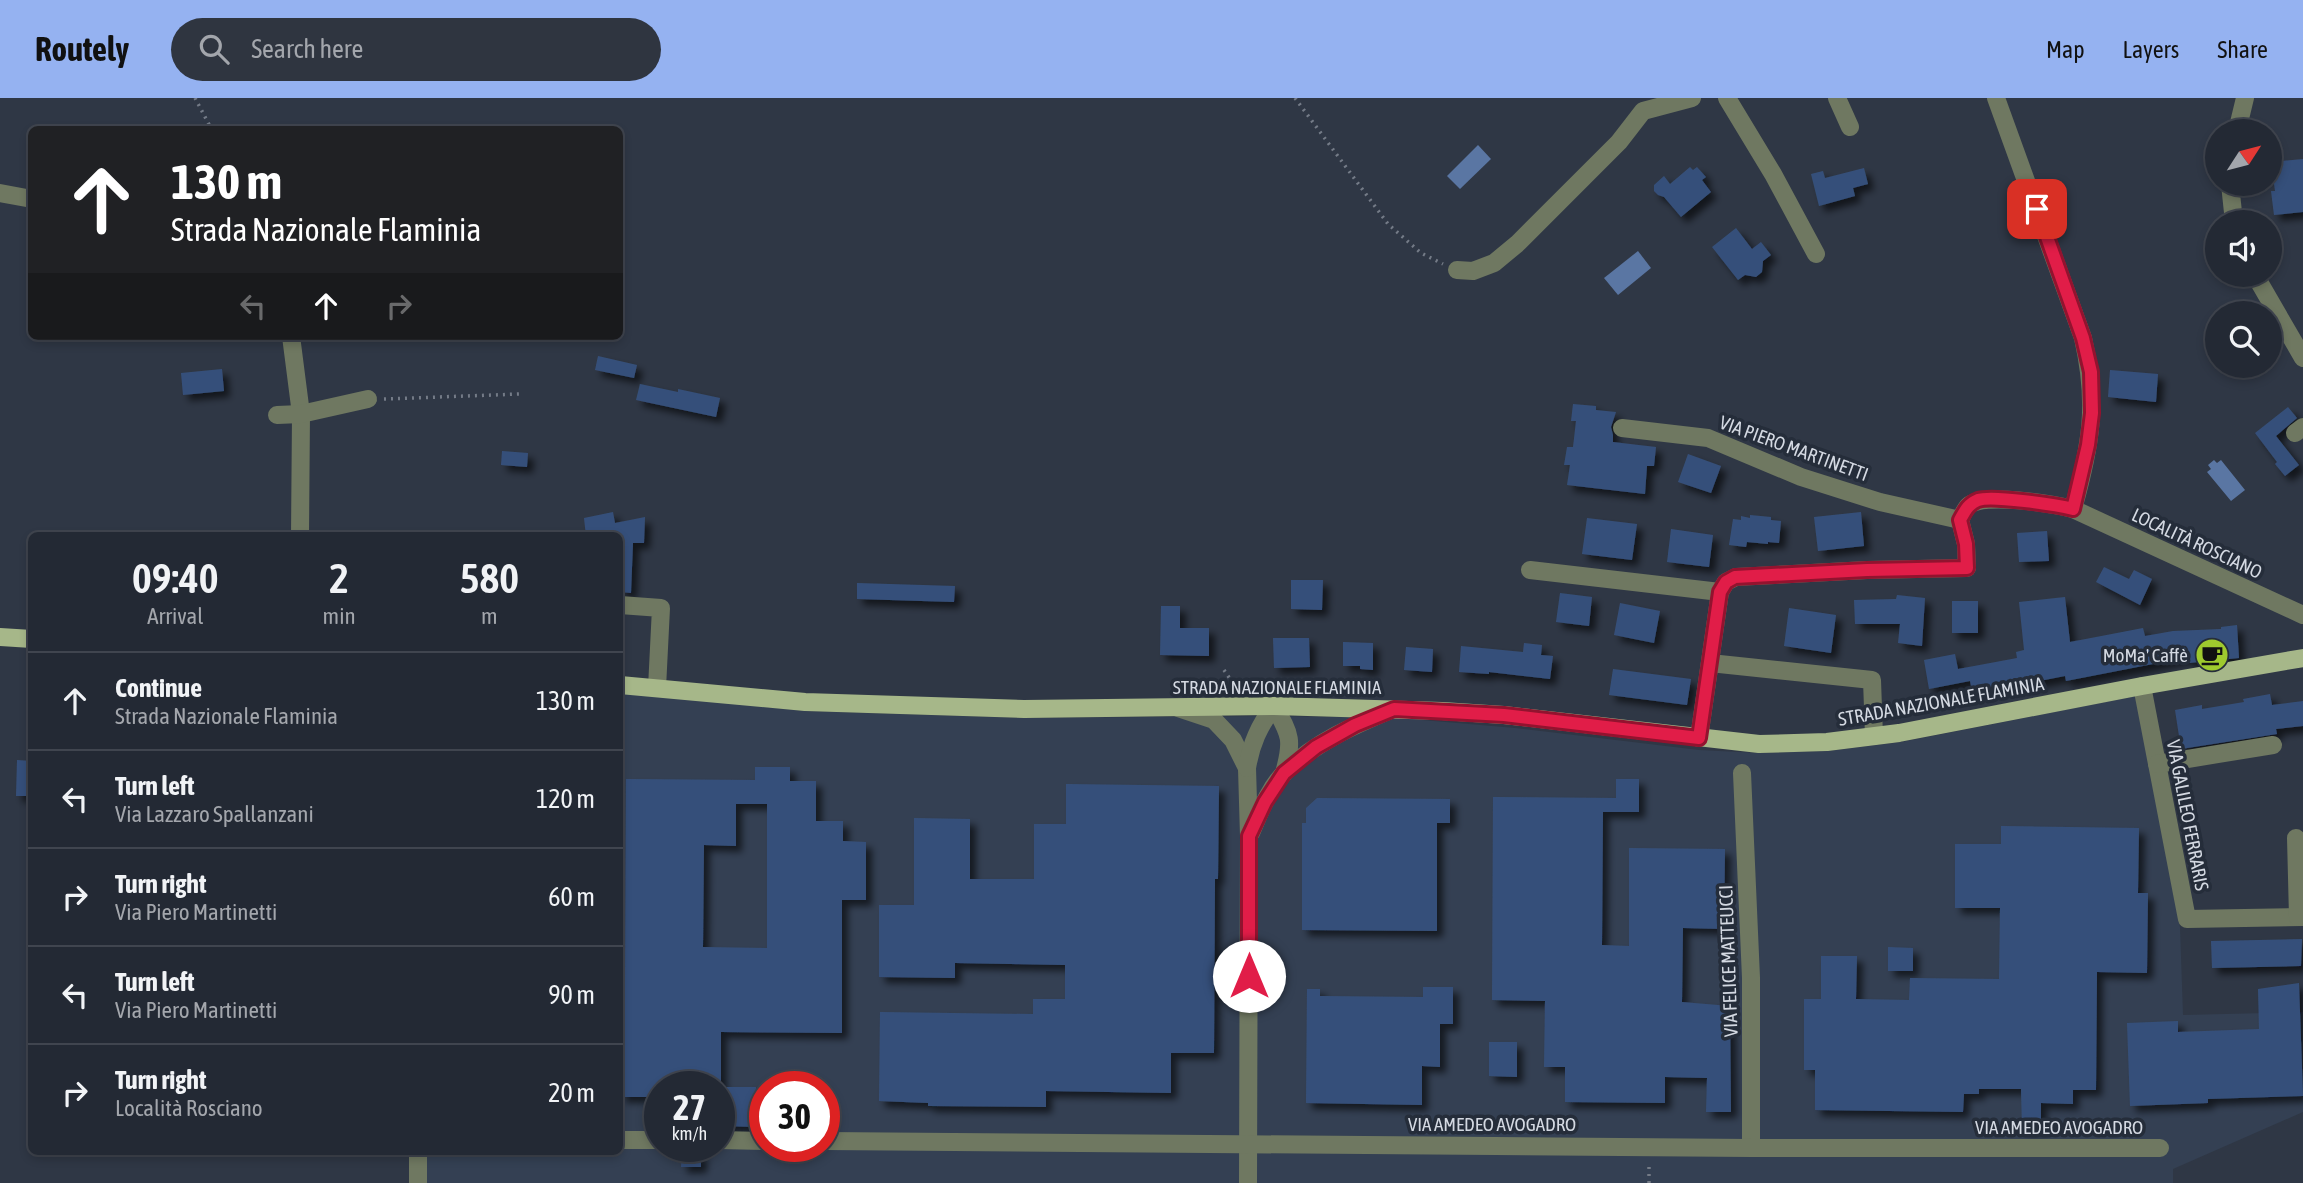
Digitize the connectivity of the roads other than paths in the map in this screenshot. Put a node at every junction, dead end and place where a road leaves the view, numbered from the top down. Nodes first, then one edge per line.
1 (1692, 98) edge
2 (1727, 98) edge
3 (1837, 98) edge
4 (1996, 98) edge
5 (2245, 98) edge
6 (2241, 119) edge
7 (1850, 127) dead end
8 (0, 192) edge
9 (28, 198) edge
10 (1816, 254) dead end
11 (1457, 270) road end
12 (2262, 287) edge
13 (291, 340) edge
14 (2303, 358) edge
15 (368, 399) road end
16 (300, 414) junction
17 (277, 415) dead end
18 (1622, 428) dead end
19 (2073, 509) junction
20 (1960, 520) junction
21 (300, 532) edge
22 (1530, 570) dead end
23 (1720, 592) junction
24 (623, 605) edge
25 (2303, 615) edge
26 (0, 638) edge
27 (28, 639) edge
28 (2303, 658) edge
29 (1710, 663) junction
30 (623, 685) edge
31 (2142, 686) junction
32 (657, 688) junction
33 (1274, 706) junction
34 (1176, 708) junction
35 (1394, 709) junction
36 (1874, 737) junction
37 (1699, 738) junction
38 (2273, 745) dead end
39 (2157, 764) junction
40 (1247, 768) junction
41 (1284, 773) junction
42 (1742, 774) dead end
43 (1249, 836) junction
44 (2296, 838) dead end
45 (2301, 917) edge
46 (623, 1140) edge
47 (644, 1140) edge
48 (840, 1141) edge
49 (1249, 1144) junction
50 (1751, 1148) junction
51 (2160, 1148) dead end
52 (418, 1155) edge
53 (418, 1183) edge
54 (1248, 1183) edge

1 - 11 street
2 - 10 street
3 - 7 street
4 - 19 street
5 - 6 street
8 - 9 street
12 - 14 street
13 - 16 street
15 - 16 street
16 - 17 street
16 - 21 street
18 - 20 street, VIA PIERO MARTINETTI
19 - 20 street, LOCALITÀ ROSCIANO
19 - 25 street, LOCALITÀ ROSCIANO
20 - 23 street
22 - 23 street
23 - 29 street
24 - 32 street
26 - 27 main road
28 - 31 main road, STRADA NAZIONALE FLAMINIA
29 - 36 street
29 - 37 street
30 - 32 main road, STRADA NAZIONALE FLAMINIA
31 - 36 main road, STRADA NAZIONALE FLAMINIA
31 - 39 street, VIA GALILEO FERRARIS
32 - 34 main road, STRADA NAZIONALE FLAMINIA
33 - 34 main road, STRADA NAZIONALE FLAMINIA
33 - 35 main road, STRADA NAZIONALE FLAMINIA
33 - 40 street
33 - 41 street
34 - 40 street
35 - 37 main road, STRADA NAZIONALE FLAMINIA
35 - 41 street
36 - 37 main road, STRADA NAZIONALE FLAMINIA
38 - 39 street
39 - 45 street, VIA GALILEO FERRARIS
40 - 43 street
41 - 43 street
42 - 50 street, VIA FELICE MATTEUCCI
43 - 49 street
44 - 45 street
46 - 47 street
48 - 49 street, VIA AMEDEO AVOGADRO
49 - 50 street, VIA AMEDEO AVOGADRO
49 - 54 street
50 - 51 street, VIA AMEDEO AVOGADRO
52 - 53 street

